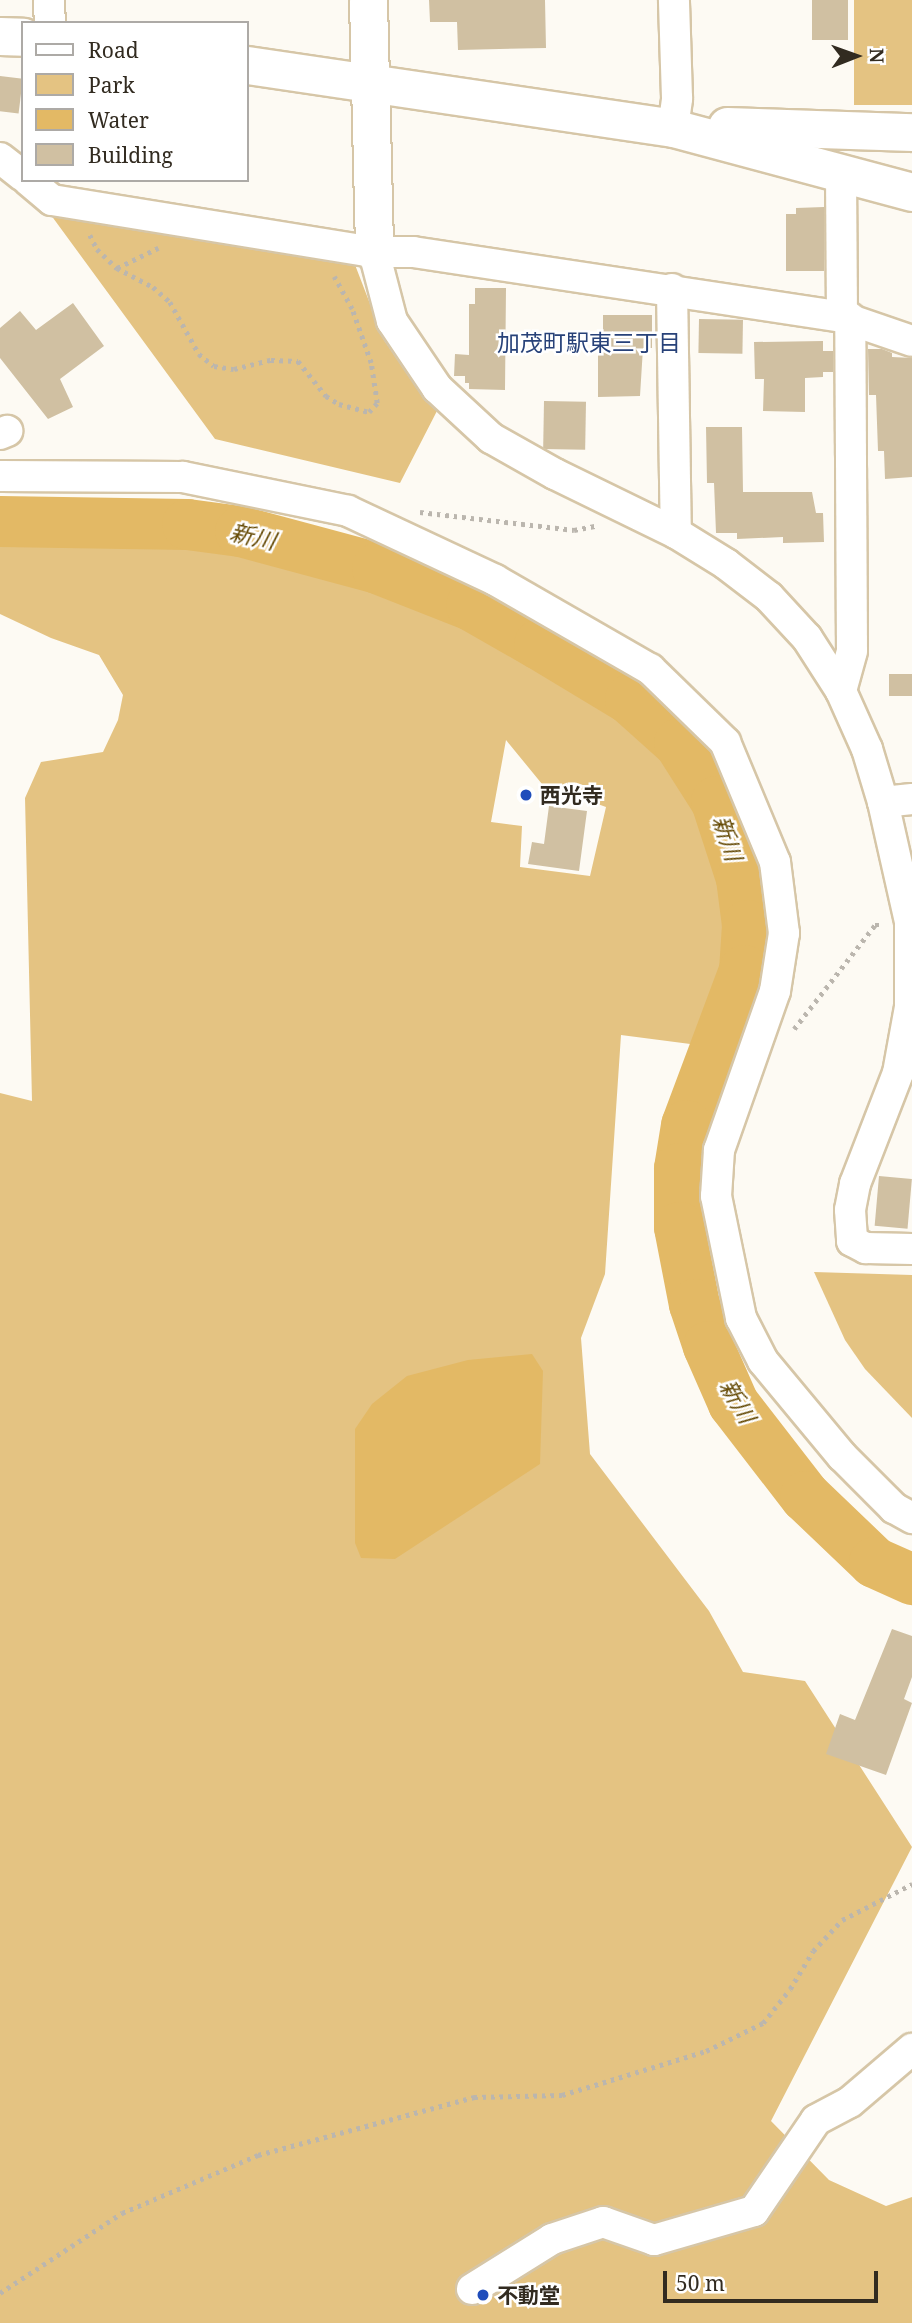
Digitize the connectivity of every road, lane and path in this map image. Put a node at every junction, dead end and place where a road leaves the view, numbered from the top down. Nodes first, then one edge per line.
1 (49, 0) edge
2 (368, 0) edge
3 (674, 0) edge
4 (50, 21) edge
5 (0, 36) edge
6 (21, 37) edge
7 (248, 65) edge
8 (370, 81) junction
9 (673, 128) junction
10 (912, 132) edge
11 (0, 158) edge
12 (21, 174) edge
13 (841, 174) junction
14 (30, 182) edge
15 (912, 192) edge
16 (374, 252) junction
17 (117, 268) dead end
18 (334, 277) dead end
19 (672, 289) junction
20 (846, 317) junction
21 (912, 341) edge
22 (0, 476) edge
23 (409, 511) dead end
24 (600, 525) dead end
25 (676, 533) junction
26 (841, 691) junction
27 (897, 801) edge
28 (911, 922) edge
29 (786, 1040) dead end
30 (905, 1074) edge
31 (912, 1249) edge
32 (912, 1518) edge
33 (912, 1884) edge
34 (912, 2049) edge
35 (472, 2289) dead end
36 (0, 2293) edge

1 - 4 street
2 - 8 street
3 - 9 street
5 - 6 street
7 - 8 street
8 - 9 street
8 - 16 street
9 - 10 street
9 - 13 street
11 - 12 street
13 - 15 street
13 - 20 street
14 - 16 street
16 - 19 street
16 - 25 street
17 - 18 path
19 - 20 street
19 - 25 street
20 - 21 street
20 - 26 street
22 - 32 street
23 - 24 path
25 - 26 street
26 - 27 street
27 - 28 street
28 - 29 path
28 - 30 street
30 - 31 street
33 - 36 path
34 - 35 street

